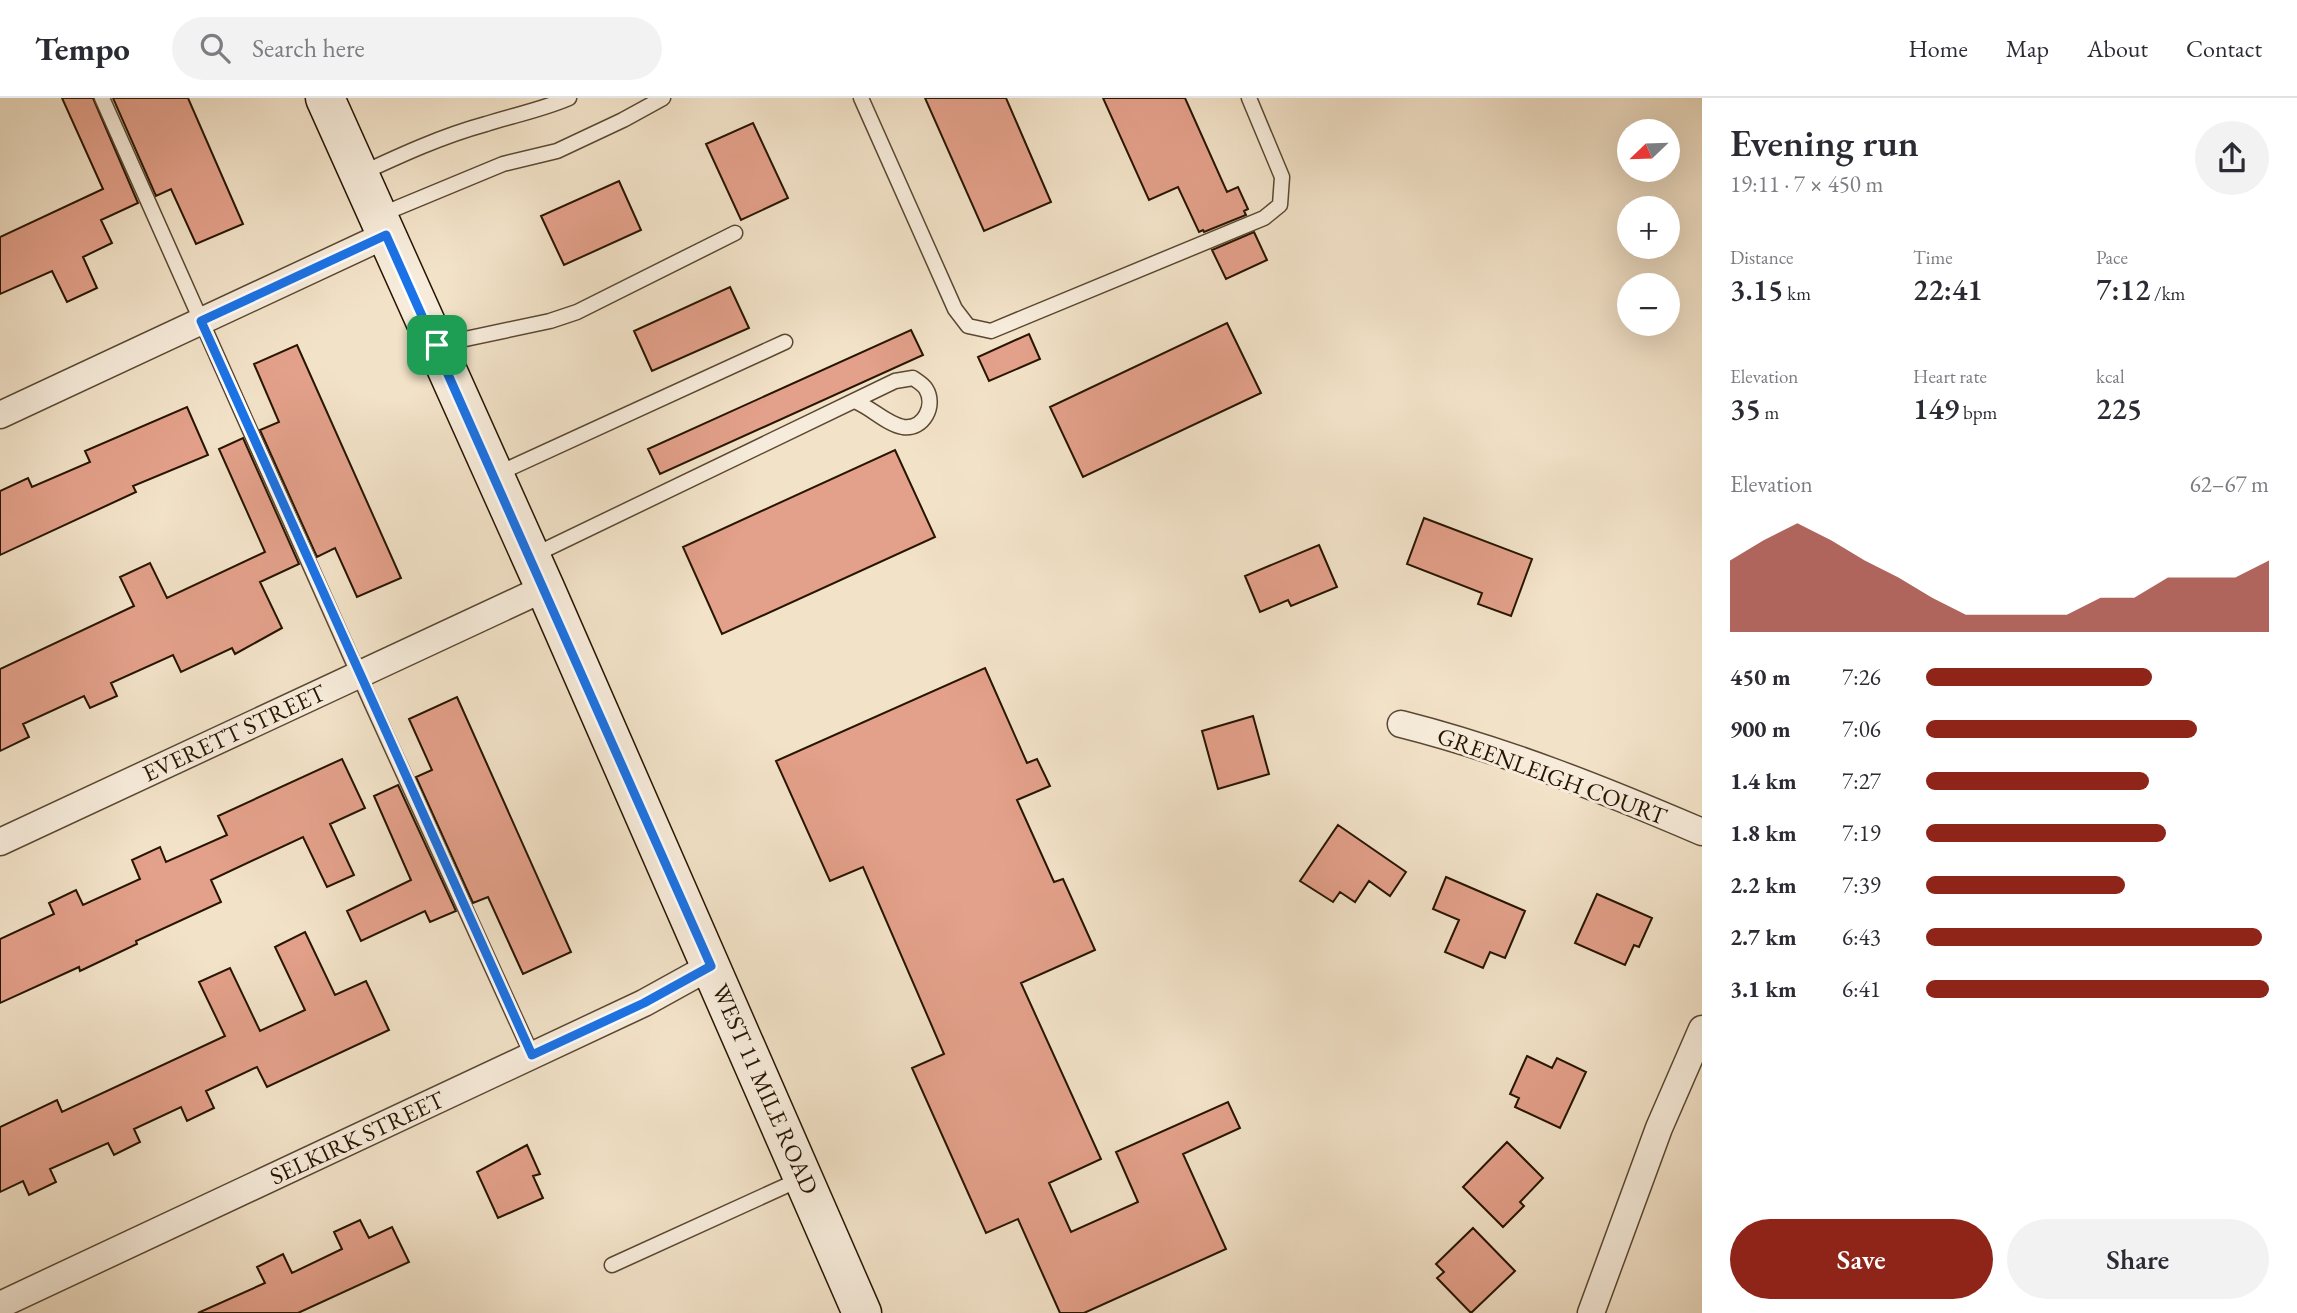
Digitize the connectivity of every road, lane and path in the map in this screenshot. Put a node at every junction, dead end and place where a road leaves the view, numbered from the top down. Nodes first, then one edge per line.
1 (102, 98) edge
2 (325, 98) edge
3 (569, 98) edge
4 (663, 98) edge
5 (861, 98) edge
6 (1249, 98) edge
7 (360, 174) junction
8 (382, 225) junction
9 (735, 233) dead end
10 (201, 321) junction
11 (785, 342) dead end
12 (437, 345) junction
13 (854, 401) junction
14 (0, 415) edge
15 (495, 475) junction
16 (538, 572) junction
17 (359, 674) junction
18 (1401, 724) dead end
19 (1702, 832) edge
20 (0, 842) edge
21 (711, 966) junction
22 (1702, 1029) edge
23 (532, 1055) junction
24 (804, 1178) junction
25 (612, 1265) dead end
26 (0, 1305) edge
27 (862, 1313) edge
28 (1591, 1313) edge

1 - 10 lane
2 - 7 main road, WEST 11 MILE ROAD
3 - 7 lane
4 - 8 lane
5 - 6 lane
7 - 8 main road, WEST 11 MILE ROAD
8 - 10 street
8 - 12 main road, WEST 11 MILE ROAD
9 - 12 lane
10 - 14 street
10 - 17 lane
11 - 15 lane
12 - 15 main road, WEST 11 MILE ROAD
13 - 13 lane
13 - 16 lane
15 - 16 main road, WEST 11 MILE ROAD
16 - 17 street, EVERETT STREET
16 - 21 main road, WEST 11 MILE ROAD
17 - 20 street, EVERETT STREET
17 - 23 lane
18 - 19 street, GREENLEIGH COURT
21 - 23 street, SELKIRK STREET
21 - 24 main road, WEST 11 MILE ROAD
22 - 28 street
23 - 26 street, SELKIRK STREET
24 - 25 lane
24 - 27 main road, WEST 11 MILE ROAD

